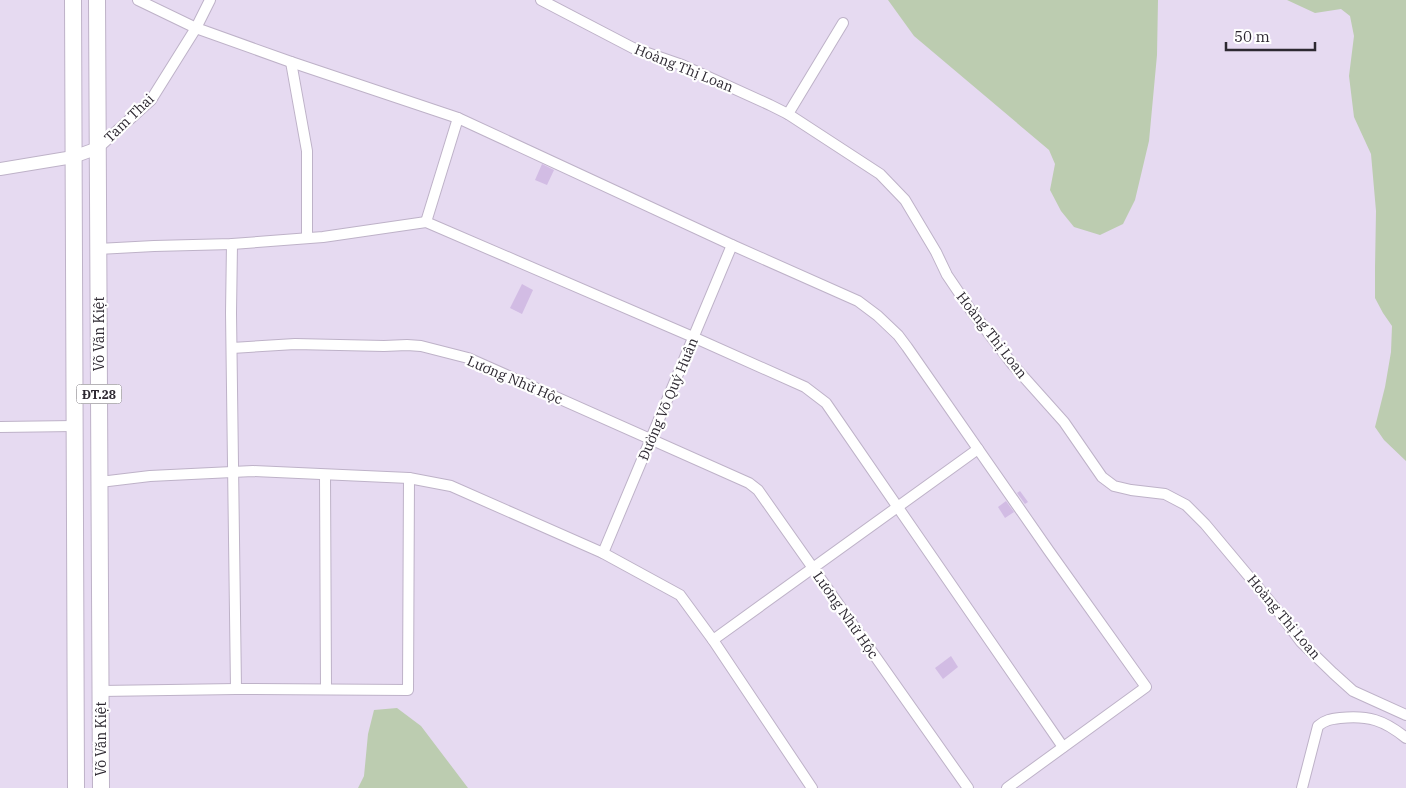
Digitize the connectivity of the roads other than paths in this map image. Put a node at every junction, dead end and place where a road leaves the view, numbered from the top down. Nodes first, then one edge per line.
1 (73, 0) edge
2 (97, 0) edge
3 (138, 0) edge
4 (210, 0) edge
5 (541, 0) edge
6 (843, 23) dead end
7 (196, 28) junction
8 (291, 62) junction
9 (788, 114) junction
10 (458, 118) junction
11 (98, 148) junction
12 (73, 157) junction
13 (0, 169) edge
14 (426, 222) junction
15 (307, 237) junction
16 (232, 244) junction
17 (732, 245) junction
18 (98, 250) junction
19 (693, 337) junction
20 (232, 348) junction
21 (74, 426) junction
22 (0, 427) edge
23 (651, 440) junction
24 (978, 449) junction
25 (234, 472) junction
26 (324, 475) junction
27 (409, 478) junction
28 (100, 482) junction
29 (898, 507) junction
30 (603, 553) junction
31 (813, 568) junction
32 (713, 640) junction
33 (236, 689) junction
34 (326, 689) junction
35 (101, 691) junction
36 (1406, 715) edge
37 (1406, 738) edge
38 (1063, 747) junction
39 (76, 788) edge
40 (101, 788) edge
41 (812, 788) edge
42 (968, 788) edge
43 (1007, 788) edge
44 (1302, 788) edge

1 - 12 main road, Võ Văn Kiệt / ĐT.28
2 - 11 main road, Võ Văn Kiệt / ĐT.28
3 - 7 street
4 - 7 street, Tam Thai
5 - 9 street, Hoàng Thị Loan
6 - 9 street
7 - 8 street
7 - 11 street, Tam Thai
8 - 10 street
8 - 15 street
9 - 36 street, Hoàng Thị Loan
10 - 14 street
10 - 17 street
11 - 12 street, Tam Thai
11 - 18 main road, Võ Văn Kiệt / ĐT.28
12 - 13 street, Tam Thai
12 - 21 main road, Võ Văn Kiệt / ĐT.28
14 - 15 street
14 - 19 street
15 - 16 street
16 - 18 street
16 - 20 street
17 - 19 street, Đường Võ Quý Huân
17 - 24 street
18 - 28 main road, Võ Văn Kiệt / ĐT.28
19 - 23 street, Đường Võ Quý Huân
19 - 29 street
20 - 23 street, Lương Nhữ Hộc
20 - 25 street
21 - 22 street
21 - 39 main road, Võ Văn Kiệt / ĐT.28
23 - 30 street, Đường Võ Quý Huân
23 - 31 street, Lương Nhữ Hộc
24 - 29 street
24 - 38 street
25 - 26 street
25 - 28 street
25 - 33 street
26 - 27 street
26 - 34 street
27 - 30 street
27 - 34 street
28 - 35 main road, Võ Văn Kiệt / ĐT.28
29 - 31 street
29 - 38 street
30 - 32 street
31 - 32 street
31 - 42 street, Lương Nhữ Hộc
32 - 41 street
33 - 34 street
33 - 35 street
35 - 40 main road, Võ Văn Kiệt / ĐT.28
37 - 44 street
38 - 43 street

